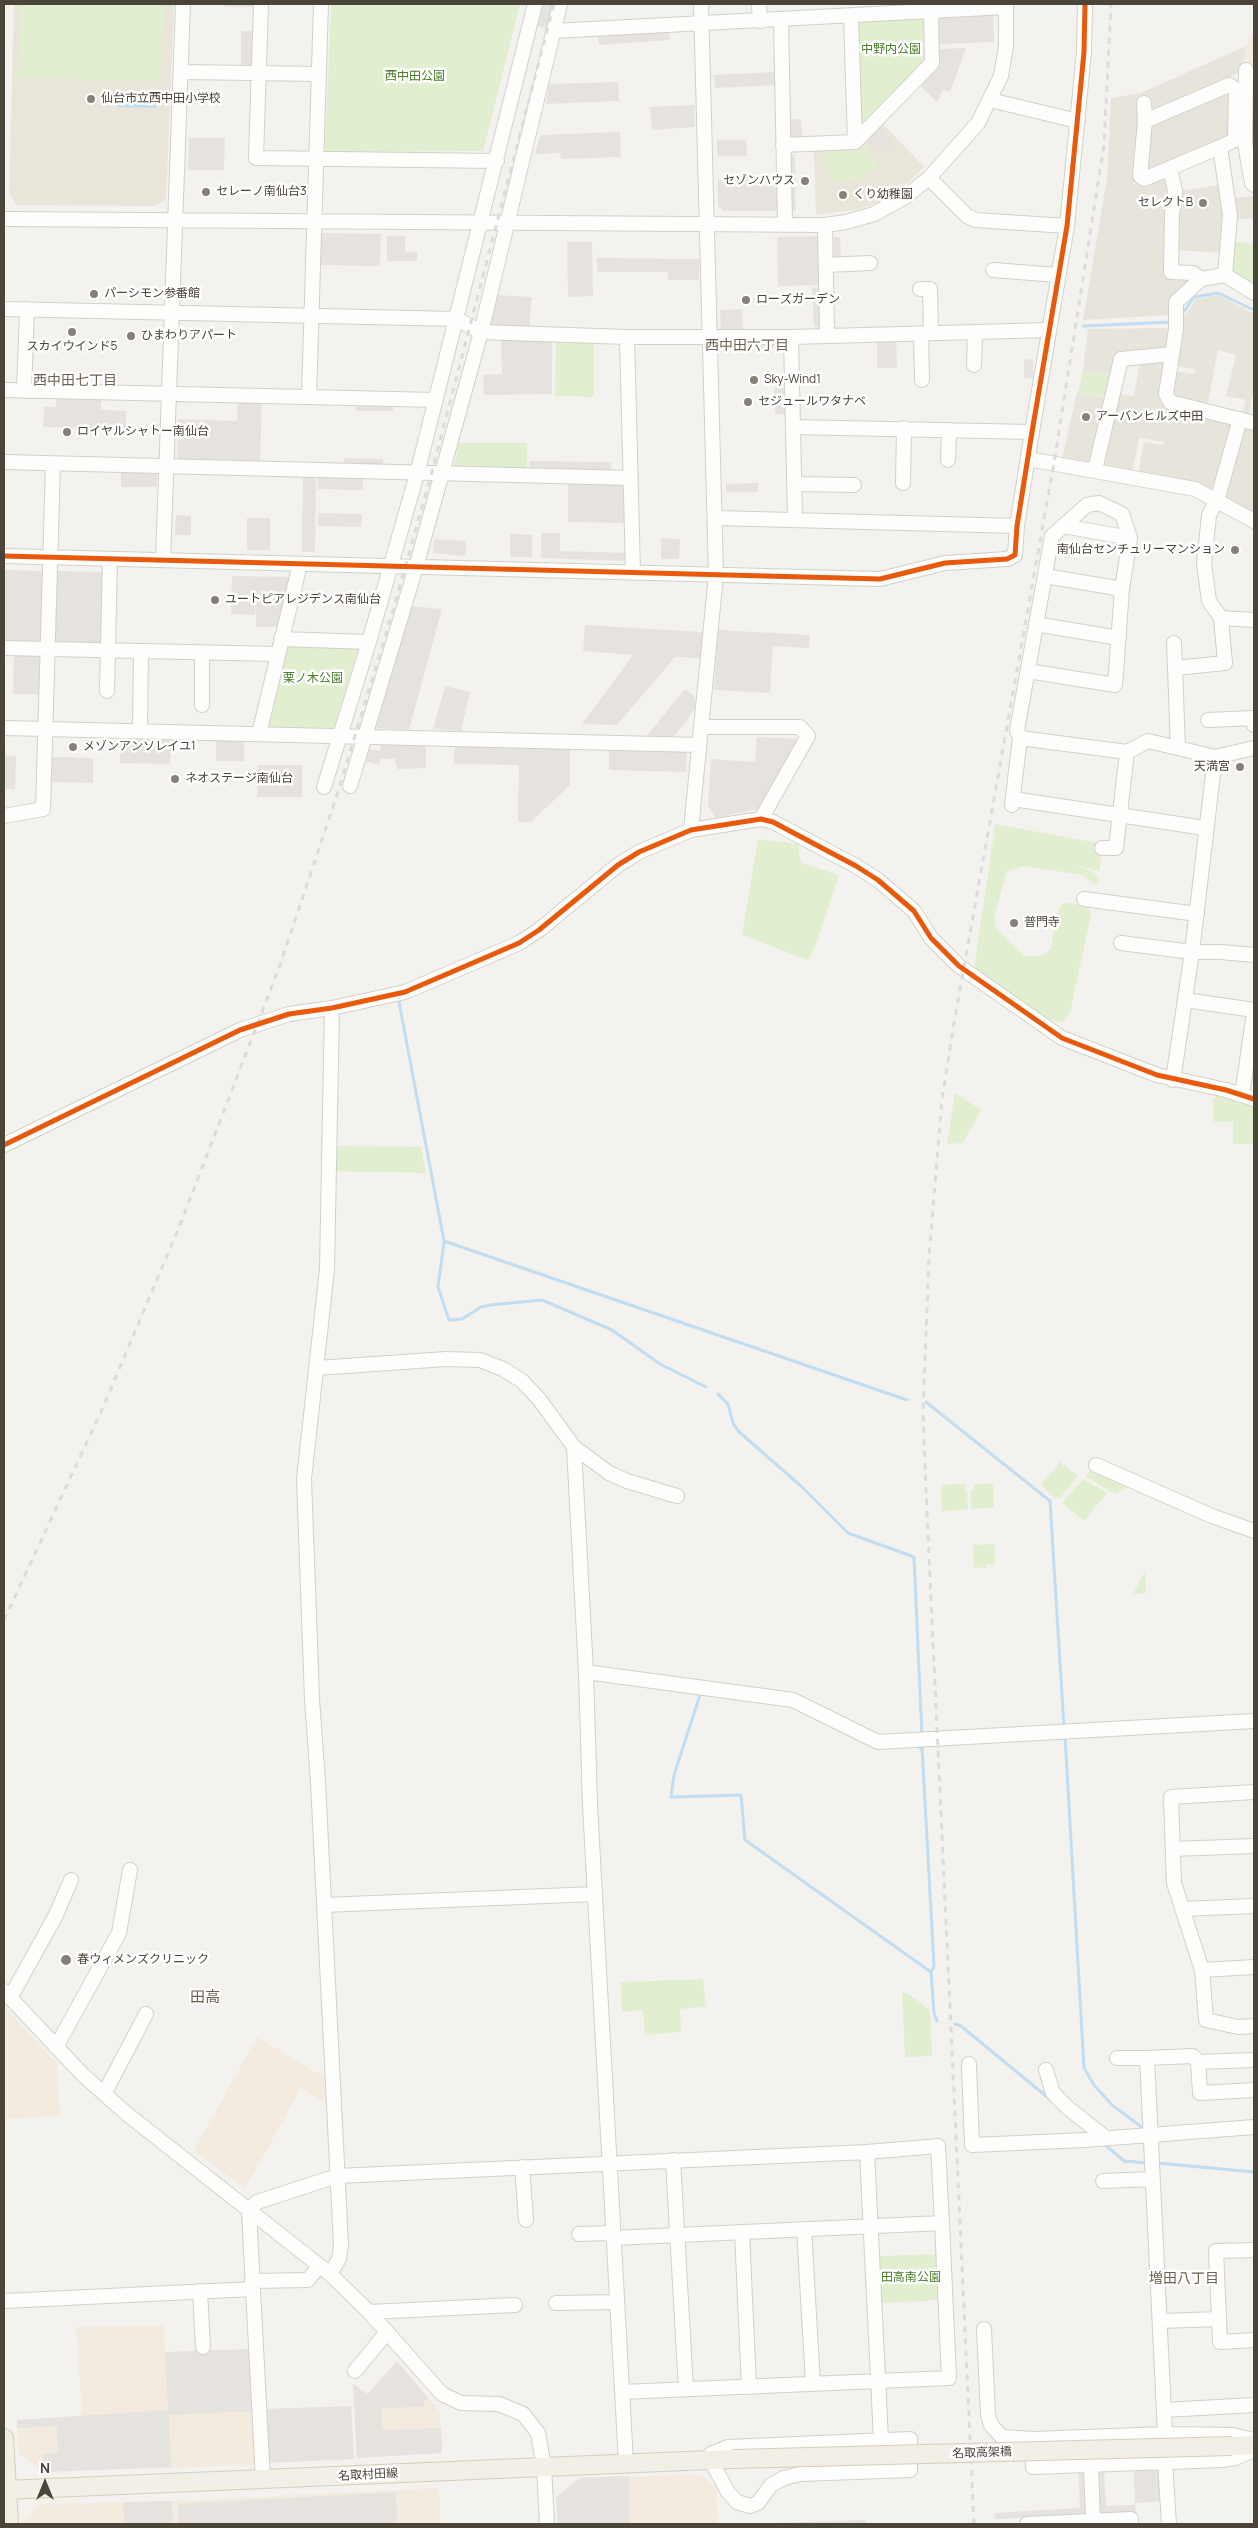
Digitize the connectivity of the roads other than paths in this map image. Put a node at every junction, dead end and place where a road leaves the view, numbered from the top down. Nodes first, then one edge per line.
1 (184, 4) edge
2 (261, 4) edge
3 (321, 4) edge
4 (535, 4) edge
5 (560, 4) edge
6 (701, 4) edge
7 (759, 4) edge
8 (1085, 4) edge
9 (1006, 6) edge
10 (857, 12) edge
11 (931, 12) junction
12 (781, 20) junction
13 (760, 21) junction
14 (702, 24) junction
15 (553, 31) junction
16 (1246, 70) dead end
17 (182, 72) junction
18 (257, 73) junction
19 (320, 74) junction
20 (990, 100) junction
21 (1144, 103) dead end
22 (1078, 121) junction
23 (1145, 121) junction
24 (855, 142) junction
25 (783, 145) junction
26 (1220, 147) junction
27 (317, 158) junction
28 (497, 161) junction
29 (1170, 168) junction
30 (929, 178) junction
31 (1254, 185) edge
32 (4, 218) edge
33 (176, 220) junction
34 (314, 221) junction
35 (480, 223) junction
36 (708, 223) junction
37 (507, 224) junction
38 (785, 224) junction
39 (825, 225) junction
40 (1067, 226) junction
41 (870, 264) dead end
42 (826, 265) junction
43 (993, 270) dead end
44 (1058, 276) junction
45 (1224, 276) junction
46 (1201, 279) junction
47 (920, 289) dead end
48 (1254, 293) edge
49 (4, 308) edge
50 (27, 309) junction
51 (174, 312) junction
52 (311, 316) junction
53 (457, 319) junction
54 (1049, 330) junction
55 (481, 332) junction
56 (975, 332) junction
57 (926, 333) junction
58 (827, 335) junction
59 (627, 337) junction
60 (791, 337) junction
61 (710, 338) junction
62 (1172, 354) junction
63 (974, 365) dead end
64 (922, 380) dead end
65 (4, 390) edge
66 (24, 391) junction
67 (170, 394) junction
68 (310, 396) junction
69 (436, 400) junction
70 (1240, 419) junction
71 (1254, 423) edge
72 (793, 427) junction
73 (904, 428) junction
74 (949, 430) junction
75 (1032, 432) junction
76 (1028, 459) junction
77 (948, 460) dead end
78 (4, 462) edge
79 (53, 464) junction
80 (167, 467) junction
81 (1095, 470) junction
82 (417, 474) junction
83 (441, 475) junction
84 (630, 478) junction
85 (903, 483) dead end
86 (794, 484) junction
87 (854, 485) dead end
88 (1217, 501) junction
89 (716, 518) junction
90 (795, 519) junction
91 (1254, 521) edge
92 (1017, 526) junction
93 (1063, 526) junction
94 (1130, 538) junction
95 (4, 556) edge
96 (51, 558) junction
97 (110, 559) junction
98 (163, 560) junction
99 (300, 564) junction
100 (391, 566) junction
101 (416, 567) junction
102 (633, 573) junction
103 (716, 575) junction
104 (1045, 576) junction
105 (1122, 589) junction
106 (1222, 618) junction
107 (1254, 620) edge
108 (1036, 624) junction
109 (1119, 638) junction
110 (281, 639) junction
111 (369, 642) junction
112 (1174, 643) dead end
113 (4, 648) edge
114 (48, 649) junction
115 (108, 651) junction
116 (140, 652) junction
117 (202, 653) junction
118 (278, 654) junction
119 (1175, 668) junction
120 (1028, 671) junction
121 (107, 691) dead end
122 (202, 705) dead end
123 (1208, 720) dead end
124 (1254, 725) edge
125 (701, 727) junction
126 (4, 728) edge
127 (45, 729) junction
128 (140, 730) junction
129 (259, 734) junction
130 (340, 736) junction
131 (366, 736) junction
132 (1020, 738) junction
133 (699, 745) junction
134 (1178, 748) junction
135 (1254, 748) edge
136 (1127, 752) junction
137 (1215, 757) junction
138 (350, 786) dead end
139 (324, 787) dead end
140 (4, 816) edge
141 (1120, 816) junction
142 (761, 819) junction
143 (1206, 828) junction
144 (691, 830) junction
145 (1102, 848) dead end
146 (1084, 899) dead end
147 (1197, 914) junction
148 (1121, 943) dead end
149 (1192, 952) junction
150 (1254, 955) edge
151 (1185, 1000) junction
152 (332, 1008) junction
153 (1254, 1011) edge
154 (1173, 1080) junction
155 (1248, 1097) edge
156 (4, 1145) edge
157 (317, 1368) junction
158 (574, 1447) junction
159 (1096, 1465) dead end
160 (677, 1496) dead end
161 (1254, 1531) edge
162 (586, 1672) junction
163 (1254, 1721) edge
164 (1254, 1792) edge
165 (1254, 1846) edge
166 (1173, 1849) junction
167 (130, 1870) dead end
168 (71, 1880) dead end
169 (595, 1894) junction
170 (324, 1905) junction
171 (1254, 1906) edge
172 (1182, 1909) junction
173 (1254, 1967) edge
174 (1202, 1970) junction
175 (7, 1995) edge
176 (146, 2014) dead end
177 (1254, 2026) edge
178 (56, 2047) junction
179 (1117, 2058) dead end
180 (1147, 2058) junction
181 (1254, 2060) edge
182 (1198, 2062) junction
183 (969, 2064) dead end
184 (1046, 2070) dead end
185 (1254, 2090) edge
186 (104, 2094) junction
187 (1254, 2127) edge
188 (1149, 2134) junction
189 (1100, 2138) junction
190 (867, 2152) junction
191 (673, 2160) junction
192 (608, 2162) junction
193 (522, 2167) junction
194 (1151, 2168) junction
195 (337, 2176) junction
196 (1102, 2181) dead end
197 (250, 2210) junction
198 (526, 2220) dead end
199 (942, 2223) junction
200 (870, 2226) junction
201 (804, 2229) junction
202 (742, 2232) junction
203 (579, 2234) dead end
204 (677, 2234) junction
205 (612, 2235) junction
206 (1254, 2250) edge
207 (325, 2270) junction
208 (252, 2285) junction
209 (200, 2291) junction
210 (4, 2301) edge
211 (616, 2302) junction
212 (556, 2303) dead end
213 (515, 2305) dead end
214 (369, 2312) junction
215 (1219, 2319) junction
216 (1160, 2321) junction
217 (984, 2329) dead end
218 (387, 2332) junction
219 (1254, 2340) edge
220 (203, 2347) dead end
221 (355, 2371) dead end
222 (878, 2381) junction
223 (812, 2384) junction
224 (749, 2387) junction
225 (686, 2389) junction
226 (622, 2392) junction
227 (1254, 2405) edge
228 (1164, 2410) junction
229 (1165, 2434) junction
230 (4, 2438) edge
231 (1032, 2439) junction
232 (881, 2440) junction
233 (1254, 2440) edge
234 (1254, 2445) edge
235 (1254, 2450) edge
236 (733, 2460) joint
237 (711, 2461) junction
238 (1165, 2462) junction
239 (626, 2463) junction
240 (1091, 2465) junction
241 (544, 2467) junction
242 (263, 2480) junction
243 (6, 2490) edge
244 (1093, 2521) junction
245 (9, 2524) edge
246 (546, 2524) edge
247 (1028, 2524) edge
248 (1131, 2524) edge
249 (1169, 2524) edge

1 - 17 street
2 - 18 street
3 - 19 street
4 - 28 street
5 - 15 street
6 - 14 street
7 - 13 street
8 - 22 street
9 - 11 street
9 - 20 street
10 - 11 street
10 - 12 street
10 - 24 street
11 - 24 street
12 - 13 street
12 - 25 street
13 - 14 street
14 - 15 street
14 - 36 street
15 - 37 street
16 - 31 street
17 - 18 street
17 - 33 street
18 - 19 street
18 - 27 street
19 - 27 street
20 - 22 street
20 - 30 street
21 - 23 street
22 - 40 street
23 - 26 street
23 - 29 street
24 - 25 street
25 - 38 street
26 - 29 street
26 - 45 street
27 - 28 street
27 - 34 street
28 - 35 street
29 - 46 street
30 - 39 street
30 - 40 street
32 - 33 street
33 - 34 street
33 - 51 street
34 - 35 street
34 - 52 street
35 - 37 street
35 - 53 street
36 - 37 street
36 - 38 street
36 - 61 street
37 - 55 street
38 - 39 street
39 - 42 street
40 - 44 street
41 - 42 street
42 - 58 street
43 - 44 street
44 - 54 street
45 - 46 street
45 - 48 street
46 - 62 street
47 - 57 street
49 - 50 street
50 - 51 street
50 - 66 street
51 - 52 street
51 - 67 street
52 - 53 street
52 - 68 street
53 - 55 street
53 - 69 street
54 - 56 street
54 - 75 street
55 - 59 street
55 - 83 street
56 - 57 street
56 - 63 street
57 - 58 street
57 - 64 street
58 - 60 street
59 - 61 street
59 - 84 street
60 - 61 street
60 - 72 street
61 - 89 street
62 - 70 street
62 - 81 street
65 - 66 street
66 - 67 street
67 - 68 street
67 - 80 street
68 - 69 street
69 - 82 street
70 - 71 street
70 - 88 street
72 - 73 street
72 - 86 street
73 - 74 street
73 - 85 street
74 - 75 street
74 - 77 street
75 - 76 street
76 - 81 street
76 - 92 street
78 - 79 street
79 - 80 street
79 - 96 street
80 - 82 street
80 - 98 street
81 - 88 street
82 - 83 street
82 - 100 street
83 - 84 street
83 - 101 street
84 - 102 street
86 - 87 street
86 - 90 street
88 - 91 street
88 - 106 street
89 - 90 street
89 - 103 street
90 - 92 street
92 - 103 street
93 - 94 street
93 - 94 street
93 - 104 street
94 - 105 street
95 - 96 street
96 - 97 street
96 - 114 street
97 - 98 street
97 - 115 street
98 - 99 street
99 - 100 street
99 - 110 street
100 - 101 street
100 - 111 street
101 - 102 street
101 - 131 street
102 - 103 street
103 - 125 street
104 - 105 street
104 - 108 street
105 - 109 street
106 - 107 street
106 - 119 street
108 - 109 street
108 - 120 street
109 - 120 street
110 - 111 street
110 - 118 street
111 - 130 street
112 - 119 street
113 - 114 street
114 - 115 street
114 - 127 street
115 - 116 street
115 - 121 street
116 - 117 street
116 - 128 street
117 - 118 street
117 - 122 street
118 - 129 street
119 - 134 street
120 - 132 street
123 - 124 street
125 - 133 street
125 - 142 street
126 - 127 street
127 - 128 street
127 - 140 street
128 - 129 street
129 - 130 street
130 - 131 street
130 - 139 street
131 - 133 street
131 - 138 street
132 - 136 street
132 - 141 street
133 - 144 street
134 - 136 street
134 - 137 street
135 - 137 street
136 - 141 street
137 - 143 street
141 - 143 street
141 - 145 street
142 - 144 street
142 - 154 street
143 - 147 street
144 - 152 street
146 - 147 street
147 - 149 street
148 - 149 street
149 - 150 street
149 - 151 street
151 - 153 street
151 - 154 street
152 - 156 street
152 - 157 street
153 - 155 street
154 - 155 street
157 - 158 street
157 - 170 street
158 - 160 street
158 - 162 street
159 - 161 street
162 - 163 street
162 - 169 street
164 - 166 street
165 - 166 street
166 - 172 street
167 - 178 street
168 - 175 street
169 - 170 street
169 - 192 street
170 - 195 street
171 - 172 street
172 - 174 street
173 - 174 street
174 - 177 street
175 - 178 street
176 - 186 street
178 - 186 street
179 - 180 street
180 - 182 street
180 - 188 street
181 - 182 street
182 - 185 street
183 - 189 street
184 - 189 street
186 - 197 street
187 - 188 street
188 - 189 street
188 - 194 street
190 - 191 street
190 - 199 street
190 - 200 street
191 - 192 street
191 - 204 street
192 - 193 street
192 - 205 street
193 - 195 street
193 - 198 street
194 - 196 street
194 - 216 street
195 - 197 street
195 - 207 street
197 - 207 street
197 - 208 street
199 - 200 street
199 - 222 street
200 - 201 street
200 - 222 street
201 - 202 street
201 - 223 street
202 - 204 street
202 - 224 street
203 - 205 street
204 - 205 street
204 - 225 street
205 - 211 street
206 - 215 street
207 - 208 street
207 - 214 street
208 - 209 street
208 - 242 street
209 - 210 street
209 - 220 street
211 - 212 street
211 - 226 street
213 - 214 street
214 - 218 street
215 - 216 street
215 - 219 street
216 - 228 street
217 - 231 street
218 - 221 street
218 - 241 street
222 - 223 street
222 - 232 street
223 - 224 street
224 - 225 street
225 - 226 street
226 - 239 street
227 - 228 street
228 - 229 street
229 - 231 street
229 - 233 street
230 - 243 main road
231 - 240 street
232 - 237 street
232 - 237 street
234 - 236 main road, 名取高架橋, bridge
235 - 238 street
236 - 237 main road, 名取村田線
237 - 239 main road, 名取村田線
238 - 240 street
238 - 249 street
239 - 241 main road, 名取村田線
240 - 244 street
241 - 242 main road, 名取村田線
241 - 246 street
242 - 243 main road, 名取村田線
243 - 245 main road
244 - 247 street
244 - 248 street

